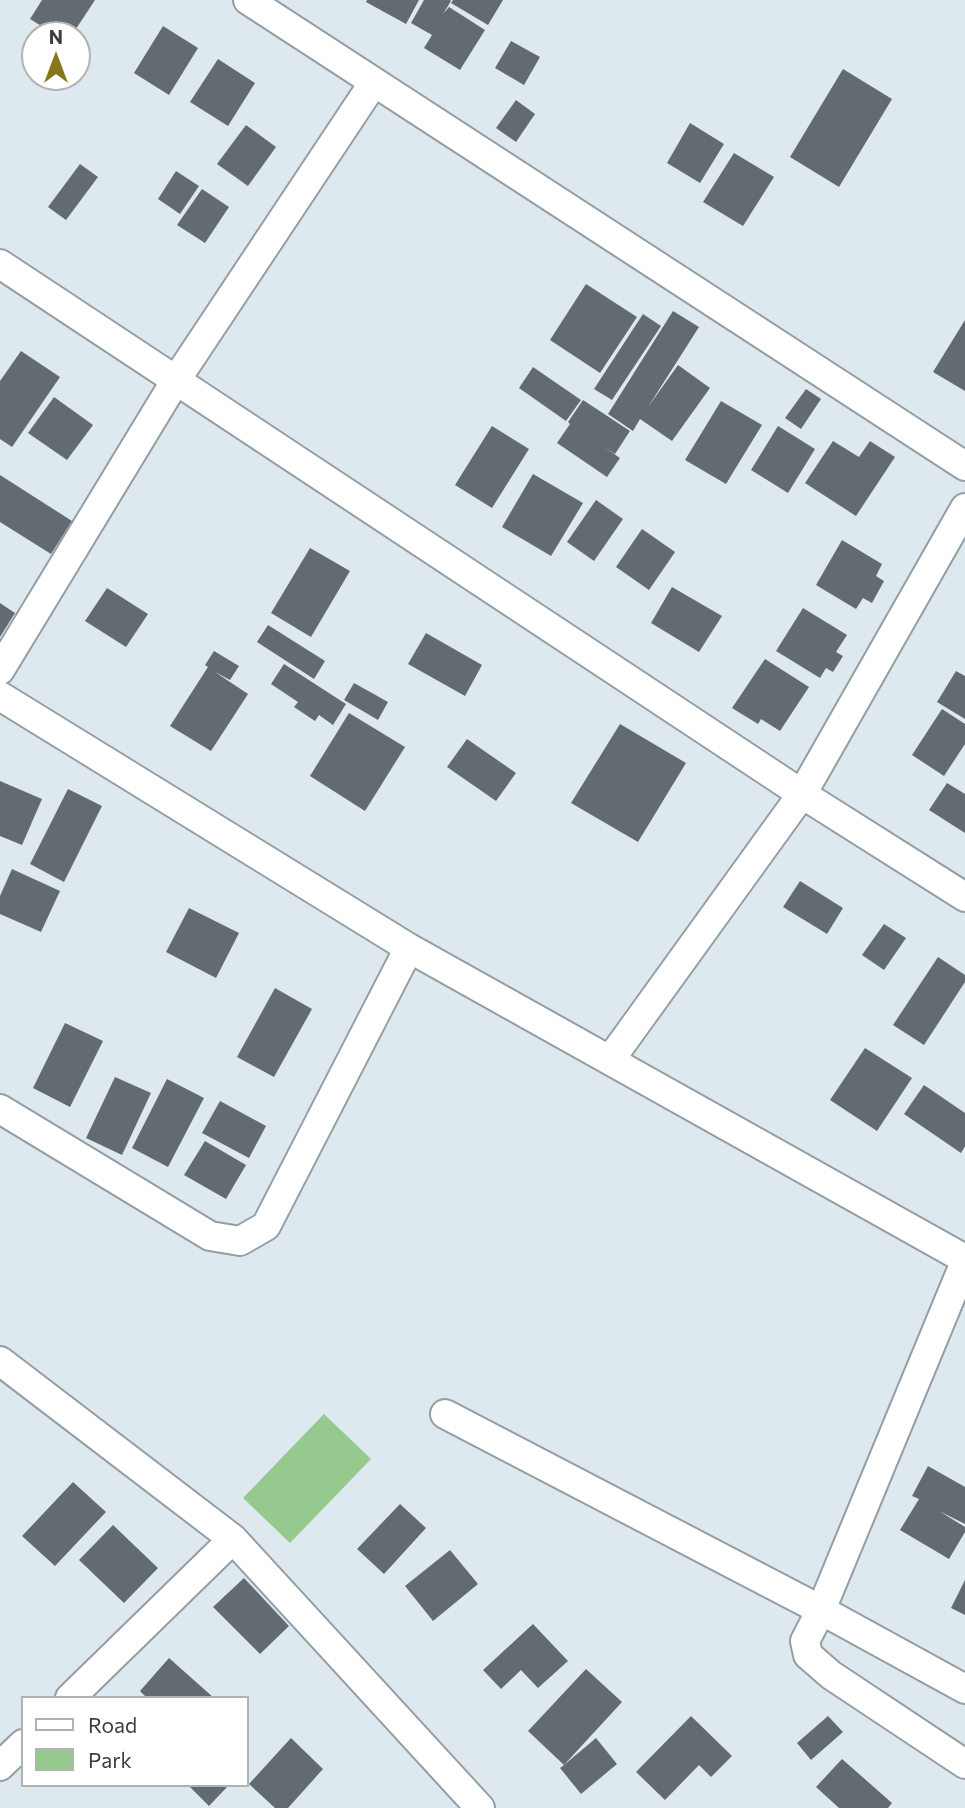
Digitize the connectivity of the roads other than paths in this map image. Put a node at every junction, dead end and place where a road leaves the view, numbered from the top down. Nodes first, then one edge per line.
1 (248, 0) edge
2 (374, 82) junction
3 (0, 264) edge
4 (176, 380) junction
5 (964, 462) edge
6 (965, 508) edge
7 (0, 670) edge
8 (0, 696) edge
9 (802, 794) junction
10 (965, 897) edge
11 (409, 948) junction
12 (610, 1060) junction
13 (0, 1109) edge
14 (965, 1260) edge
15 (0, 1362) edge
16 (445, 1414) dead end
17 (233, 1539) junction
18 (821, 1610) junction
19 (965, 1689) edge
20 (72, 1696) edge
21 (21, 1746) edge
22 (965, 1764) edge
23 (0, 1766) edge
24 (480, 1808) edge

1 - 2 street
2 - 4 street
2 - 5 street
3 - 4 street
4 - 7 street
4 - 9 street
6 - 9 street
8 - 11 street
9 - 10 street
9 - 12 street
11 - 12 street
11 - 13 street
12 - 14 street
14 - 18 street
15 - 17 street
16 - 18 street
17 - 20 street
17 - 24 street
18 - 19 street
18 - 22 street
21 - 23 street

